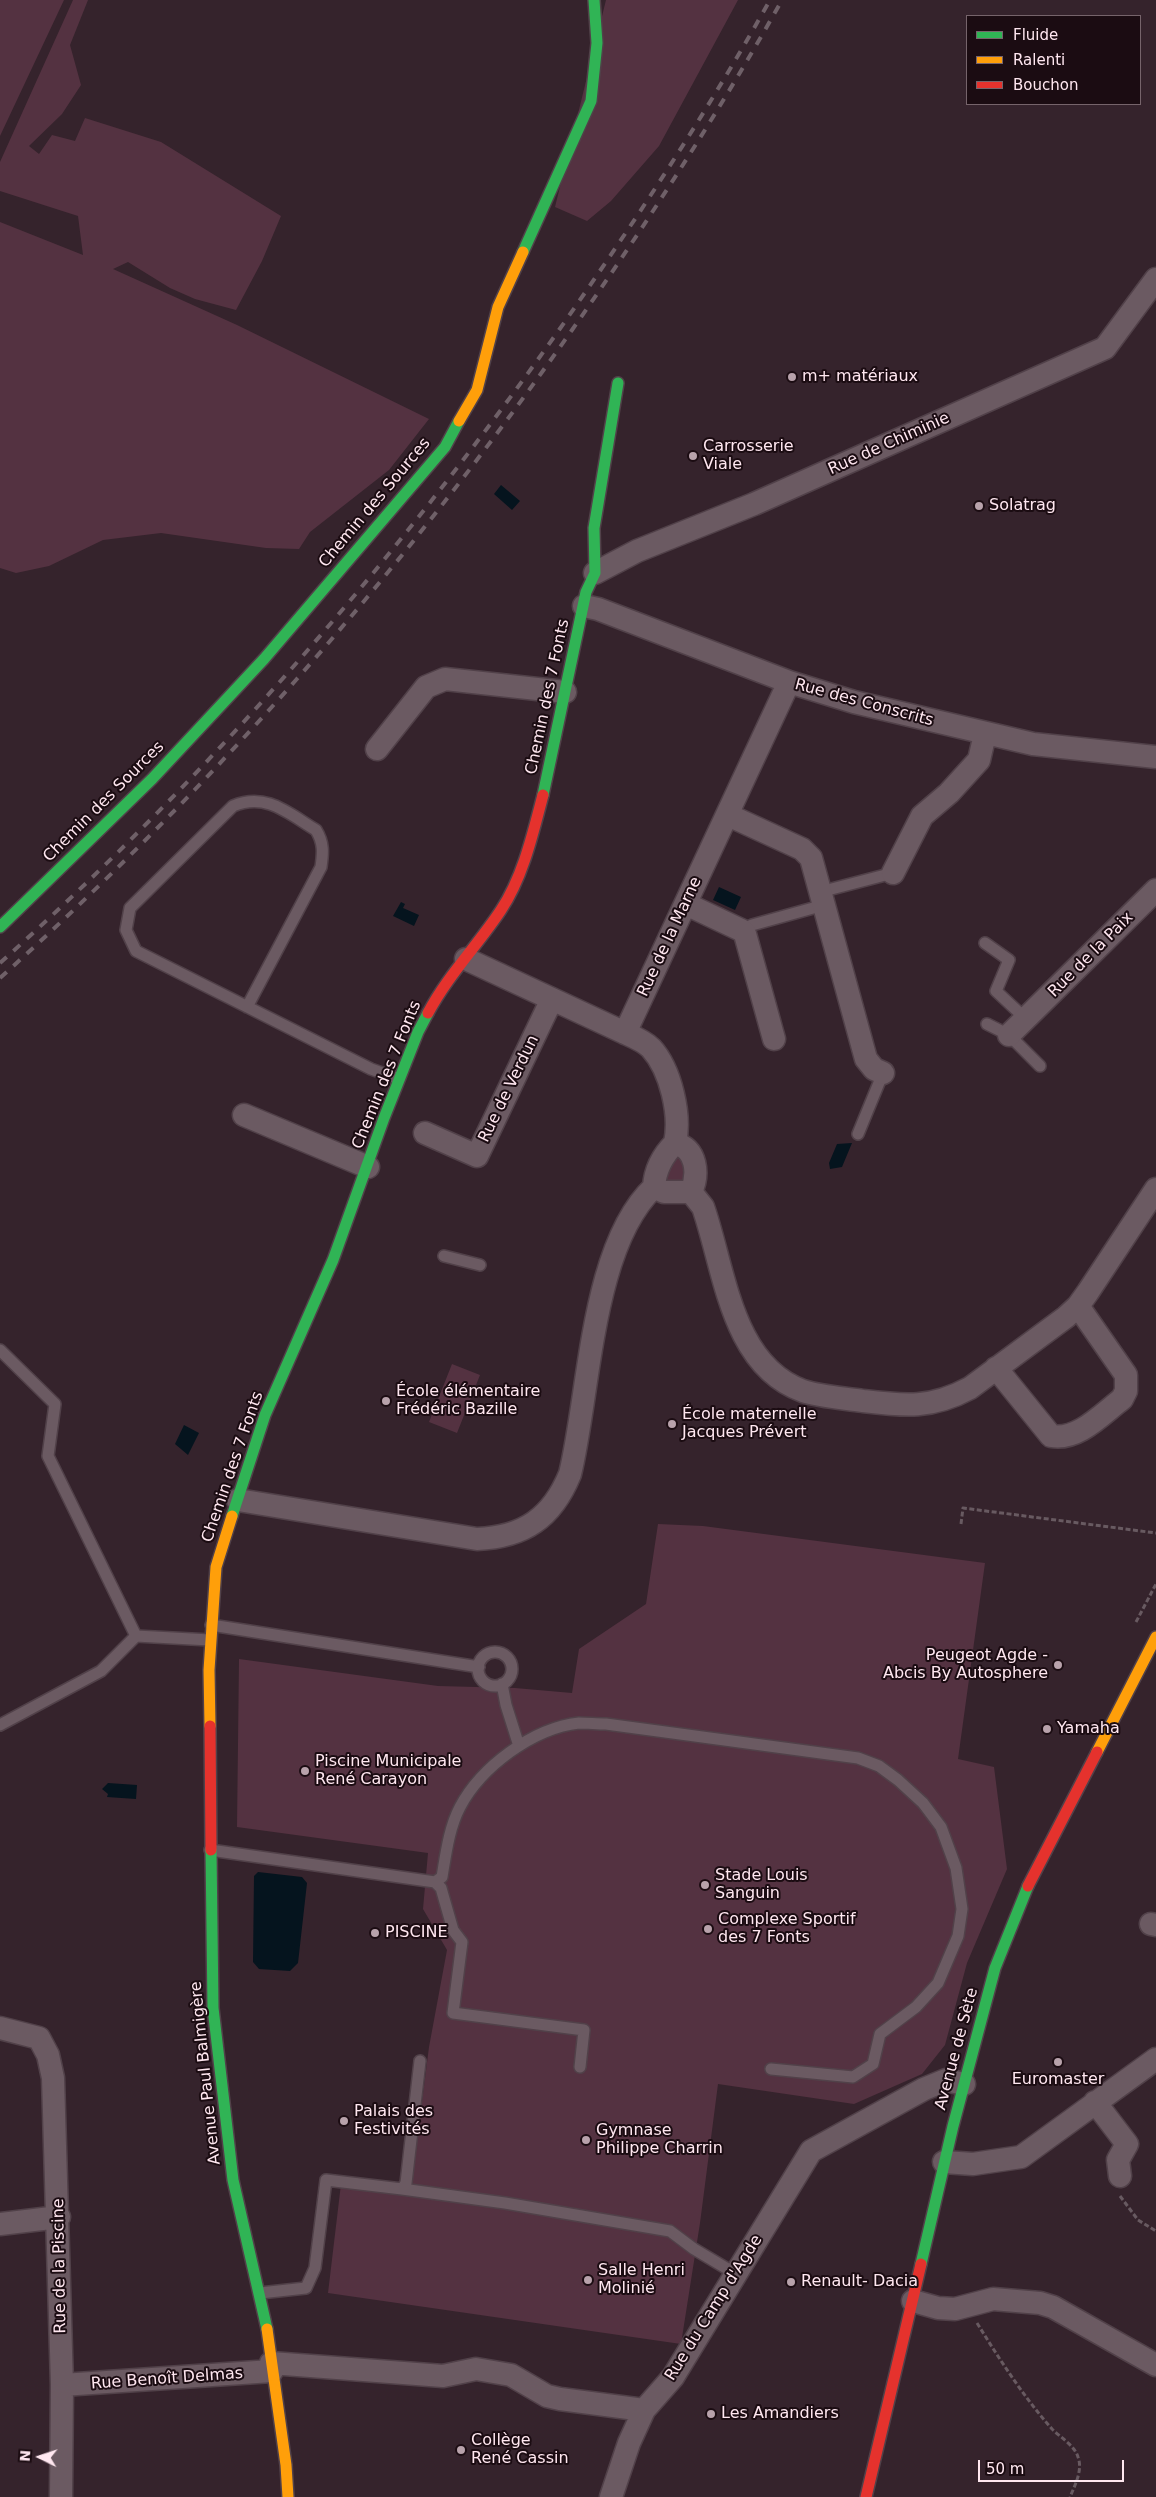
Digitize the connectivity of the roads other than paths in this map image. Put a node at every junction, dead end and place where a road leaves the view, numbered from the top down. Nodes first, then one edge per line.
1 (594, 0) edge
2 (1156, 279) edge
3 (618, 383) dead end
4 (595, 573) junction
5 (584, 606) junction
6 (789, 682) junction
7 (565, 692) junction
8 (985, 734) junction
9 (377, 749) dead end
10 (1156, 758) edge
11 (728, 815) junction
12 (893, 873) joint
13 (1156, 890) edge
14 (822, 899) junction
15 (686, 904) junction
16 (0, 927) edge
17 (741, 930) junction
18 (985, 943) dead end
19 (466, 959) junction
20 (552, 999) junction
21 (247, 1007) junction
22 (1026, 1019) junction
23 (987, 1024) dead end
24 (625, 1033) junction
25 (1009, 1035) junction
26 (774, 1039) dead end
27 (1040, 1066) dead end
28 (882, 1073) joint
29 (399, 1079) junction
30 (244, 1115) dead end
31 (425, 1133) dead end
32 (858, 1134) dead end
33 (675, 1143) junction
34 (368, 1166) junction
35 (654, 1187) junction
36 (1156, 1189) edge
37 (691, 1192) junction
38 (444, 1256) dead end
39 (480, 1265) dead end
40 (1078, 1306) junction
41 (0, 1350) edge
42 (996, 1368) junction
43 (238, 1500) junction
44 (211, 1625) junction
45 (136, 1636) junction
46 (1156, 1637) edge
47 (210, 1640) junction
48 (479, 1667) junction
49 (502, 1684) junction
50 (0, 1725) edge
51 (519, 1746) junction
52 (210, 1850) junction
53 (435, 1882) junction
54 (0, 2028) edge
55 (1156, 2059) edge
56 (420, 2061) dead end
57 (580, 2067) dead end
58 (771, 2069) dead end
59 (964, 2084) junction
60 (1095, 2102) junction
61 (944, 2162) junction
62 (1120, 2176) road end
63 (402, 2189) junction
64 (59, 2217) junction
65 (0, 2224) edge
66 (736, 2274) junction
67 (260, 2294) junction
68 (913, 2301) junction
69 (1156, 2366) edge
70 (272, 2367) junction
71 (62, 2385) junction
72 (644, 2410) junction
73 (61, 2497) edge
74 (288, 2497) edge
75 (611, 2497) edge
76 (866, 2497) edge

1 - 16 street, Chemin des Sources
2 - 4 street, Rue de Chiminie
3 - 4 street, Chemin des 7 Fonts
4 - 5 street, Chemin des 7 Fonts
5 - 6 street, Rue des Conscrits
5 - 7 street, Chemin des 7 Fonts
6 - 8 street, Rue des Conscrits
6 - 11 street, Rue de la Marne
7 - 9 street
7 - 19 street, Chemin des 7 Fonts
8 - 10 street, Rue des Conscrits
8 - 12 street
11 - 14 street
11 - 15 street, Rue de la Marne
12 - 14 lane
13 - 22 street, Rue de la Paix
14 - 17 lane
14 - 28 street
15 - 17 street
15 - 24 street, Rue de la Marne
17 - 26 street
18 - 22 lane
19 - 20 street
19 - 29 street, Chemin des 7 Fonts
20 - 24 street
20 - 31 street, Rue de Verdun
21 - 21 lane
21 - 29 lane
22 - 25 street, Rue de la Paix
23 - 25 lane
24 - 33 street
25 - 27 lane
28 - 32 lane
29 - 34 street, Chemin des 7 Fonts
30 - 34 street
33 - 35 street
33 - 37 street
34 - 43 street, Chemin des 7 Fonts
35 - 37 street
35 - 43 street
36 - 40 street
37 - 42 street
38 - 39 lane
40 - 42 street
40 - 42 street
41 - 45 lane
43 - 44 street, Chemin des 7 Fonts
44 - 47 street, Chemin des 7 Fonts
44 - 48 lane
45 - 47 lane
45 - 50 lane
46 - 59 street, Avenue de Sète
47 - 52 street, Avenue Paul Balmigère
48 - 49 lane
48 - 49 lane
49 - 51 lane
51 - 53 lane
51 - 58 lane
52 - 53 lane
52 - 67 street, Avenue Paul Balmigère
53 - 57 lane
54 - 64 street, Rue de la Piscine
55 - 60 street
56 - 63 lane
59 - 61 street, Avenue de Sète
59 - 66 street, Rue du Camp d'Agde
60 - 61 street
60 - 62 street
61 - 68 street, Avenue de Sète
63 - 66 lane
63 - 67 lane
64 - 65 street
64 - 71 street, Rue de la Piscine
66 - 72 street, Rue du Camp d'Agde
67 - 70 street, Avenue Paul Balmigère
68 - 69 street
68 - 76 street, Avenue de Sète
70 - 71 street, Rue Benoît Delmas
70 - 72 street
70 - 74 street, Avenue Paul Balmigère
71 - 73 street, Rue de la Piscine
72 - 75 street, Rue du Camp d'Agde

